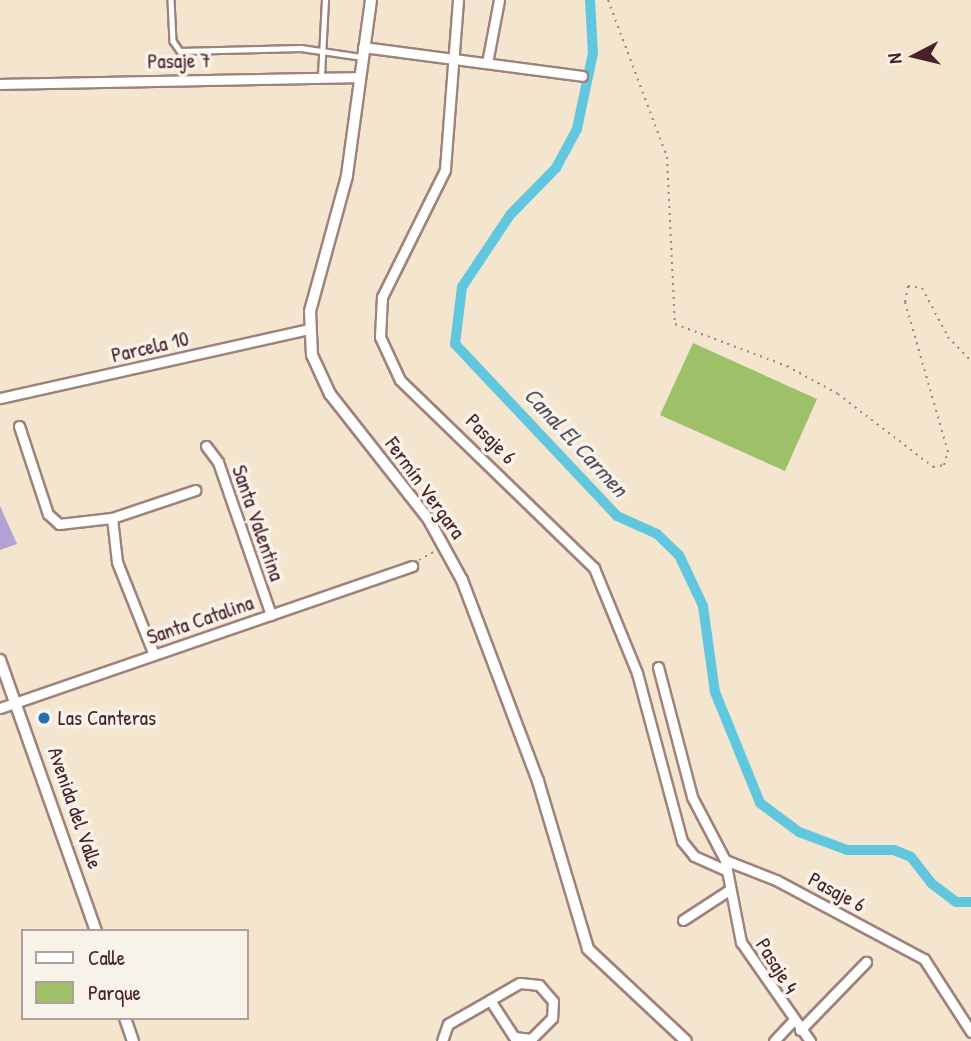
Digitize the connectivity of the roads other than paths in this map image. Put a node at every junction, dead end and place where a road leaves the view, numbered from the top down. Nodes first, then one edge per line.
1 (171, 0) edge
2 (325, 0) edge
3 (371, 0) edge
4 (458, 0) edge
5 (499, 0) edge
6 (320, 49) junction
7 (363, 52) junction
8 (452, 58) junction
9 (487, 63) junction
10 (321, 76) junction
11 (582, 76) dead end
12 (360, 77) junction
13 (0, 84) edge
14 (308, 329) junction
15 (0, 398) edge
16 (19, 426) dead end
17 (206, 446) dead end
18 (195, 490) dead end
19 (112, 518) junction
20 (412, 566) road end
21 (271, 615) junction
22 (154, 655) junction
23 (0, 660) edge
24 (658, 667) dead end
25 (19, 701) junction
26 (0, 709) edge
27 (724, 860) junction
28 (727, 872) junction
29 (729, 890) junction
30 (683, 920) dead end
31 (95, 929) edge
32 (866, 962) dead end
33 (489, 1000) junction
34 (126, 1020) edge
35 (792, 1022) junction
36 (800, 1030) junction
37 (971, 1032) edge
38 (133, 1041) edge
39 (442, 1041) edge
40 (686, 1041) edge
41 (774, 1041) edge
42 (810, 1041) edge

1 - 6 lane
2 - 6 lane
3 - 7 street, Fermín Vergara
4 - 8 street, Pasaje 6
5 - 9 street
6 - 7 lane
6 - 10 lane
7 - 8 street
7 - 12 street, Fermín Vergara
8 - 9 street
8 - 28 street, Pasaje 6
9 - 11 street
10 - 12 street, Pasaje 7
10 - 13 street, Pasaje 7
12 - 14 street, Fermín Vergara
14 - 15 street, Parcela 10
14 - 40 street, Fermín Vergara
16 - 19 street
17 - 21 street, Santa Valentina
18 - 19 street
19 - 22 street
20 - 21 street, Santa Catalina
21 - 22 street, Santa Catalina
22 - 25 street, Santa Catalina
23 - 25 street, Avenida del Valle
24 - 27 street
25 - 26 street, Santa Catalina
25 - 31 street, Avenida del Valle
27 - 28 street, Pasaje 4
27 - 37 street, Pasaje 6
28 - 29 street, Pasaje 4
29 - 30 street
29 - 35 street, Pasaje 4
32 - 36 street
33 - 33 street
33 - 39 street
34 - 38 street
35 - 36 street, Pasaje 4
35 - 41 street
36 - 42 street, Pasaje 4

